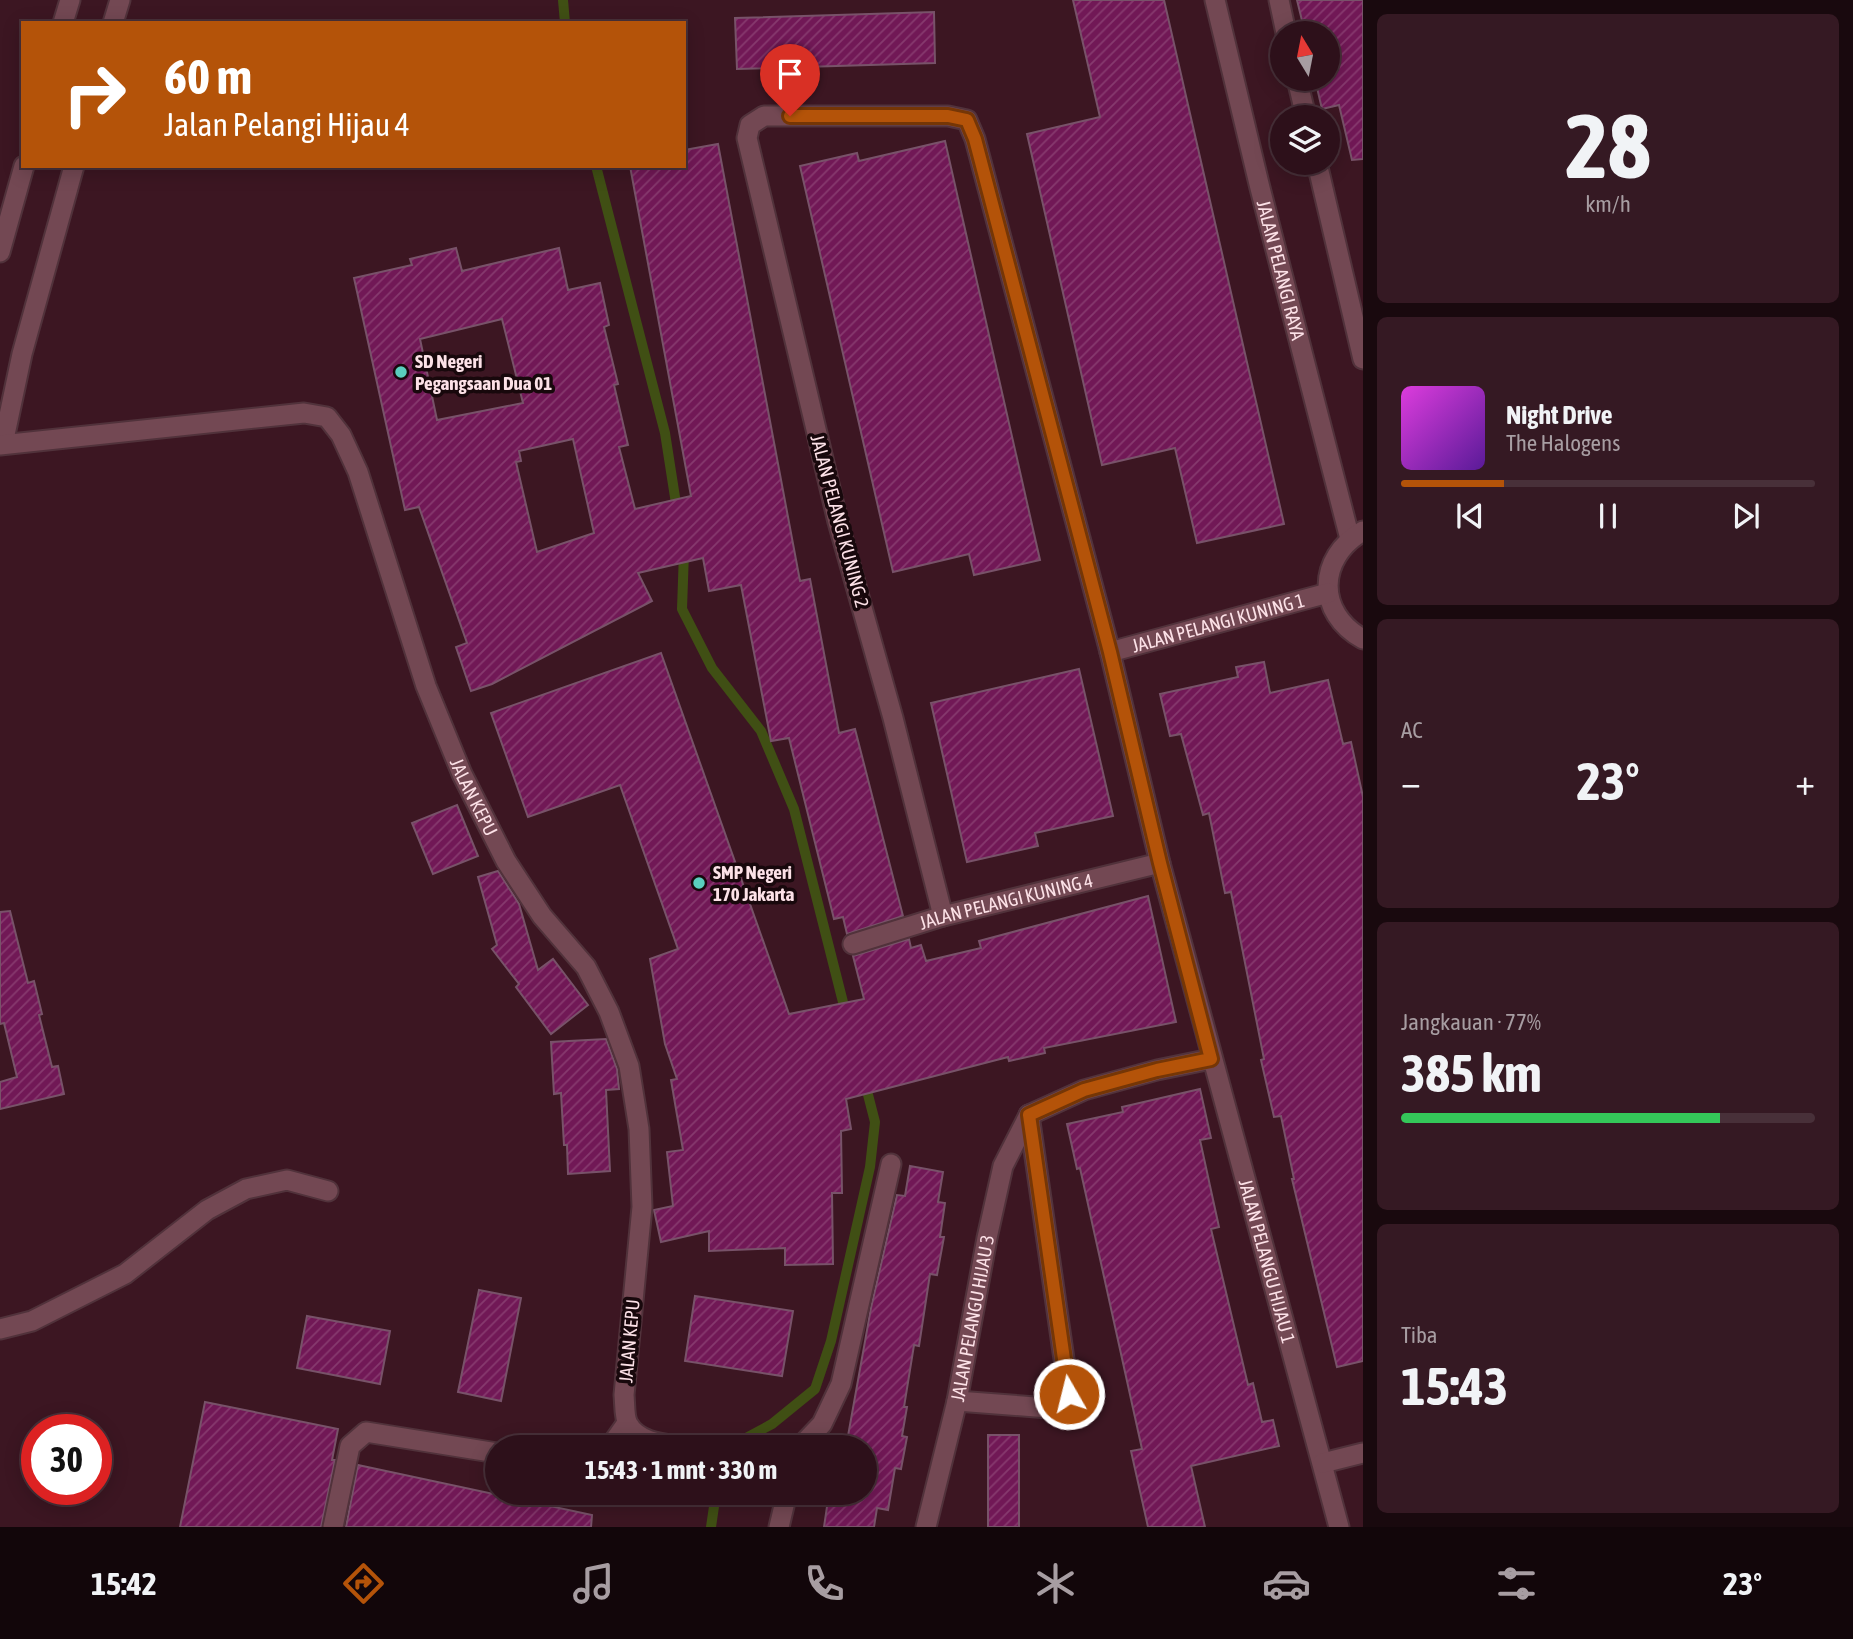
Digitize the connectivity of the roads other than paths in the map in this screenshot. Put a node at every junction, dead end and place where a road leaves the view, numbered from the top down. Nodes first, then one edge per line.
1 (70, 0) edge
2 (120, 0) edge
3 (1215, 0) edge
4 (1279, 0) edge
5 (65, 21) edge
6 (114, 21) edge
7 (1283, 21) edge
8 (750, 124) joint
9 (23, 168) edge
10 (73, 168) edge
11 (1320, 175) edge
12 (0, 252) edge
13 (1363, 359) edge
14 (1, 448) edge
15 (1357, 535) edge
16 (1328, 593) junction
17 (1363, 639) edge
18 (1110, 652) junction
19 (1160, 863) junction
20 (943, 916) junction
21 (853, 944) dead end
22 (1211, 1059) junction
23 (1029, 1115) junction
24 (891, 1164) dead end
25 (328, 1191) dead end
26 (0, 1329) edge
27 (957, 1401) junction
28 (627, 1423) junction
29 (618, 1435) edge
30 (640, 1435) edge
31 (811, 1435) edge
32 (485, 1451) edge
33 (1363, 1453) edge
34 (1322, 1463) junction
35 (784, 1505) edge
36 (333, 1527) edge
37 (779, 1527) edge
38 (926, 1527) edge
39 (1339, 1527) edge

1 - 5 street
2 - 6 street
3 - 15 street, JALAN PELANGI RAYA
4 - 7 street
8 - 18 street, JALAN PELANGI KUNING 1
8 - 20 street, JALAN PELANGI KUNING 2
9 - 12 street
10 - 14 street
11 - 13 street
14 - 28 street, JALAN KEPU
15 - 16 street
16 - 17 street
16 - 18 street, JALAN PELANGI KUNING 1
18 - 19 street, JALAN PELANGI KUNING 1
19 - 20 street, JALAN PELANGI KUNING 4
19 - 22 street, JALAN PELANGI KUNING 1
20 - 21 street, JALAN PELANGI KUNING 4
22 - 23 street
22 - 34 street, JALAN PELANGU HIJAU 1
23 - 27 street, JALAN PELANGU HIJAU 3
23 - 27 street
24 - 31 street
25 - 26 street
27 - 38 street, JALAN PELANGU HIJAU 3
28 - 29 street
28 - 30 street
32 - 36 street
33 - 34 street
34 - 39 street, JALAN PELANGU HIJAU 1
35 - 37 street

